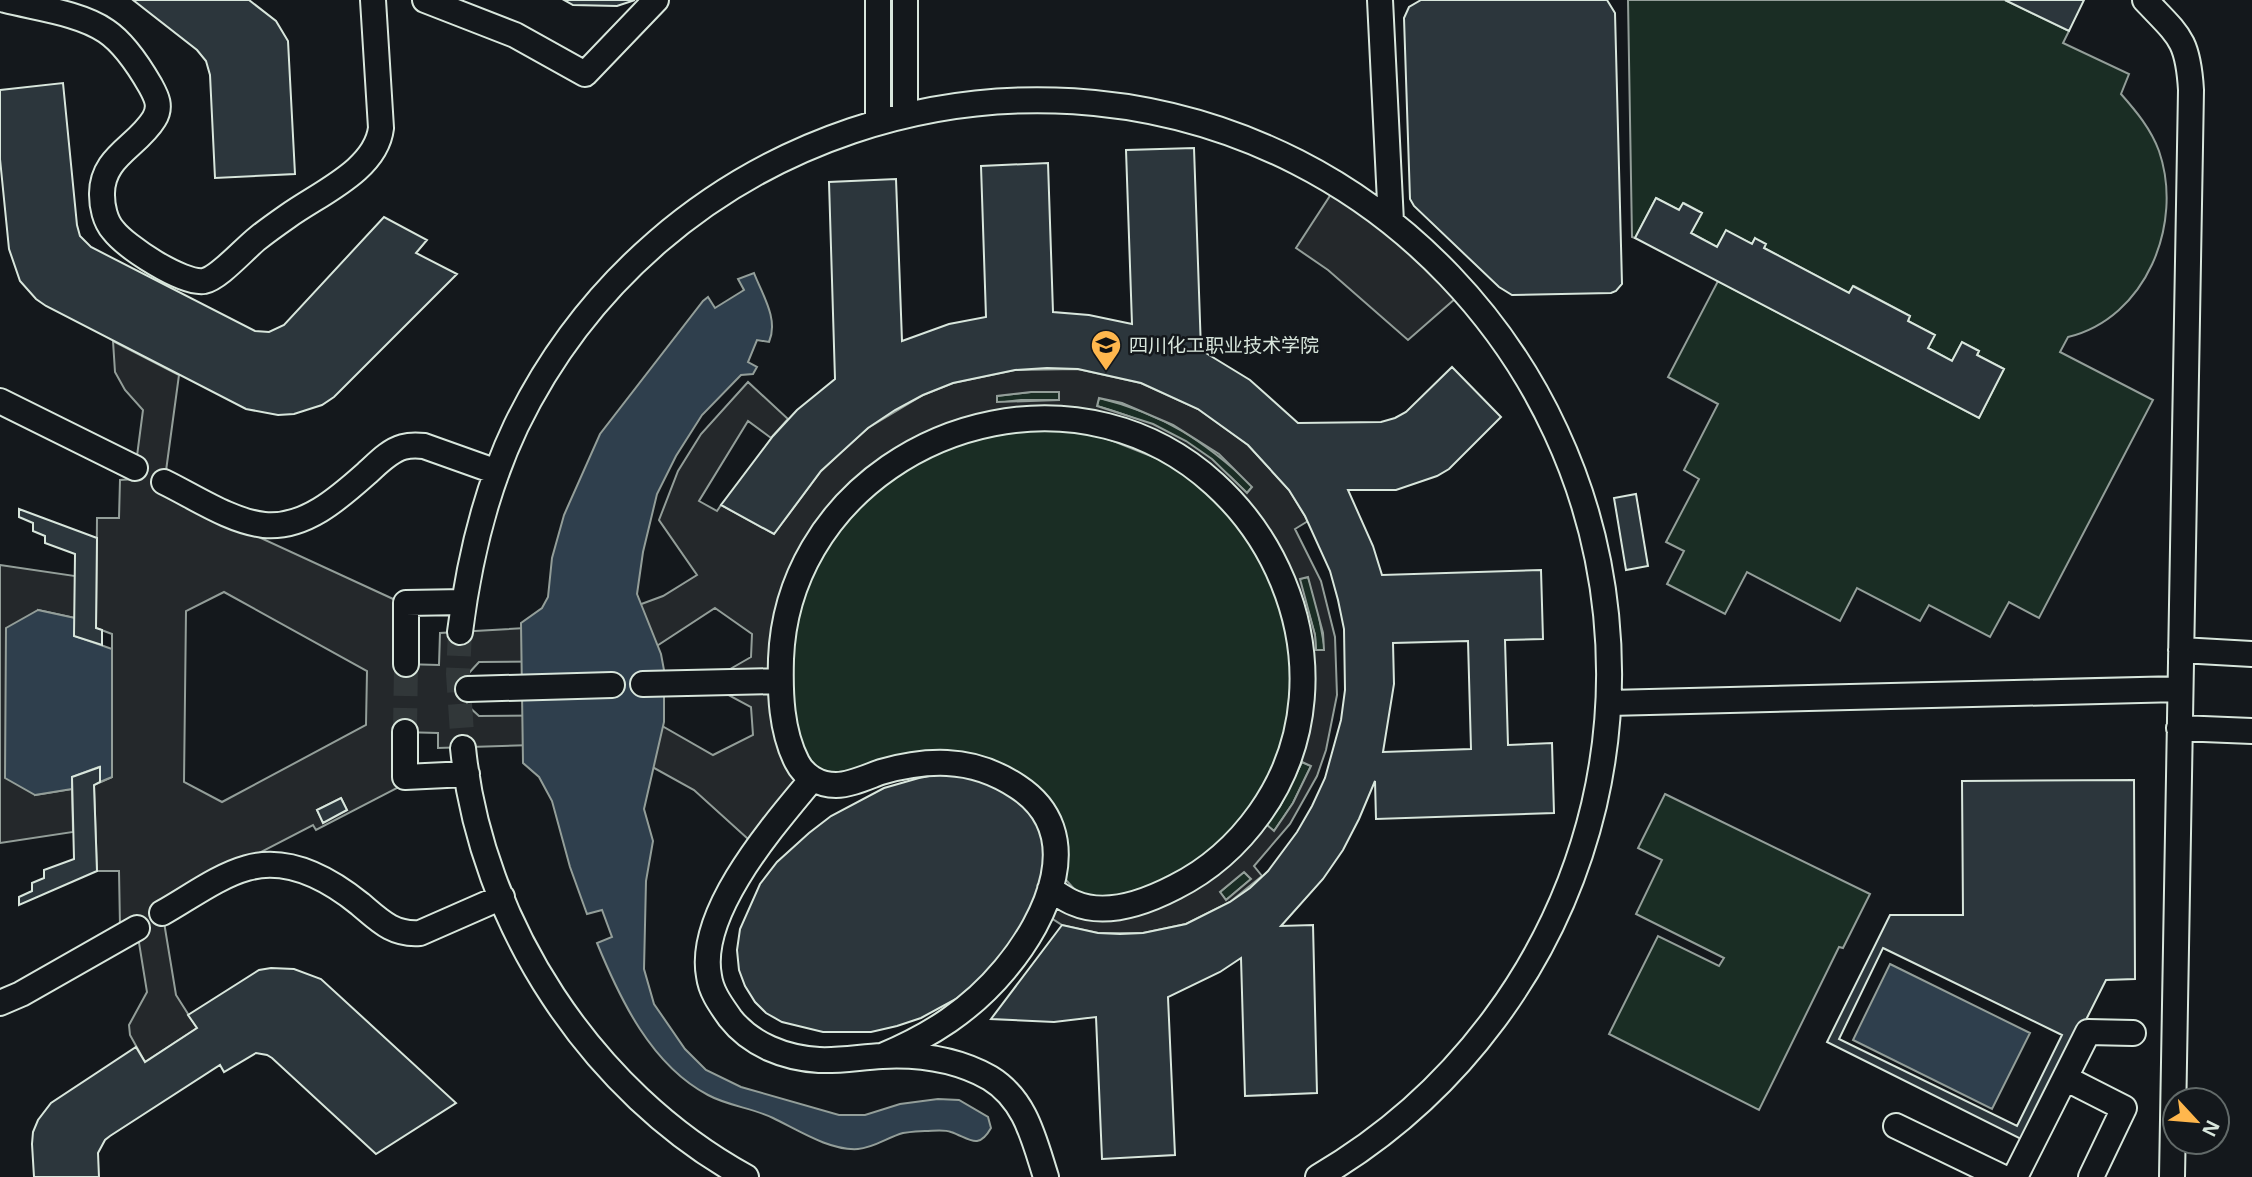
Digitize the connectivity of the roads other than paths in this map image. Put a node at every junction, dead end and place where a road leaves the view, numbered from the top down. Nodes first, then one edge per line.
1 (5, 0) edge
2 (373, 0) edge
3 (425, 0) edge
4 (656, 0) edge
5 (878, 0) edge
6 (905, 0) edge
7 (1380, 0) edge
8 (2145, 0) edge
9 (905, 114) junction
10 (878, 122) junction
11 (1391, 222) junction
12 (0, 401) edge
13 (135, 468) dead end
14 (497, 472) junction
15 (164, 482) dead end
16 (464, 602) junction
17 (460, 632) tunnel mouth
18 (2181, 650) junction
19 (2252, 654) edge
20 (406, 664) tunnel mouth
21 (780, 681) junction
22 (643, 684) dead end
23 (612, 685) dead end
24 (468, 689) dead end
25 (2180, 689) junction
26 (1609, 703) junction
27 (2179, 728) junction
28 (2252, 731) edge
29 (405, 732) tunnel mouth
30 (463, 748) tunnel mouth
31 (467, 774) junction
32 (812, 779) junction
33 (1050, 889) junction
34 (502, 897) junction
35 (162, 913) dead end
36 (137, 928) dead end
37 (0, 1003) edge
38 (2133, 1033) dead end
39 (882, 1056) junction
40 (2065, 1078) junction
41 (1896, 1126) dead end
42 (746, 1177) edge
43 (1046, 1177) edge
44 (1318, 1177) edge
45 (2002, 1177) edge
46 (2015, 1177) edge
47 (2091, 1177) edge
48 (2172, 1177) edge

1 - 2 street
3 - 4 street
5 - 10 street
6 - 9 street
7 - 11 street
8 - 18 street
9 - 10 street
9 - 11 street
10 - 14 street
11 - 26 street
12 - 13 street
14 - 15 street
14 - 16 street
16 - 17 street
16 - 20 street
18 - 19 street
18 - 25 street
21 - 22 street
21 - 32 street
21 - 33 street
23 - 24 street
25 - 26 street
25 - 27 street
26 - 44 street
27 - 28 street
27 - 48 street
29 - 31 street
30 - 31 street
31 - 34 street
32 - 33 street
32 - 39 street
33 - 39 street
34 - 35 street
34 - 42 street
36 - 37 street
38 - 40 street
39 - 43 street
40 - 46 street
40 - 47 street
41 - 45 street

